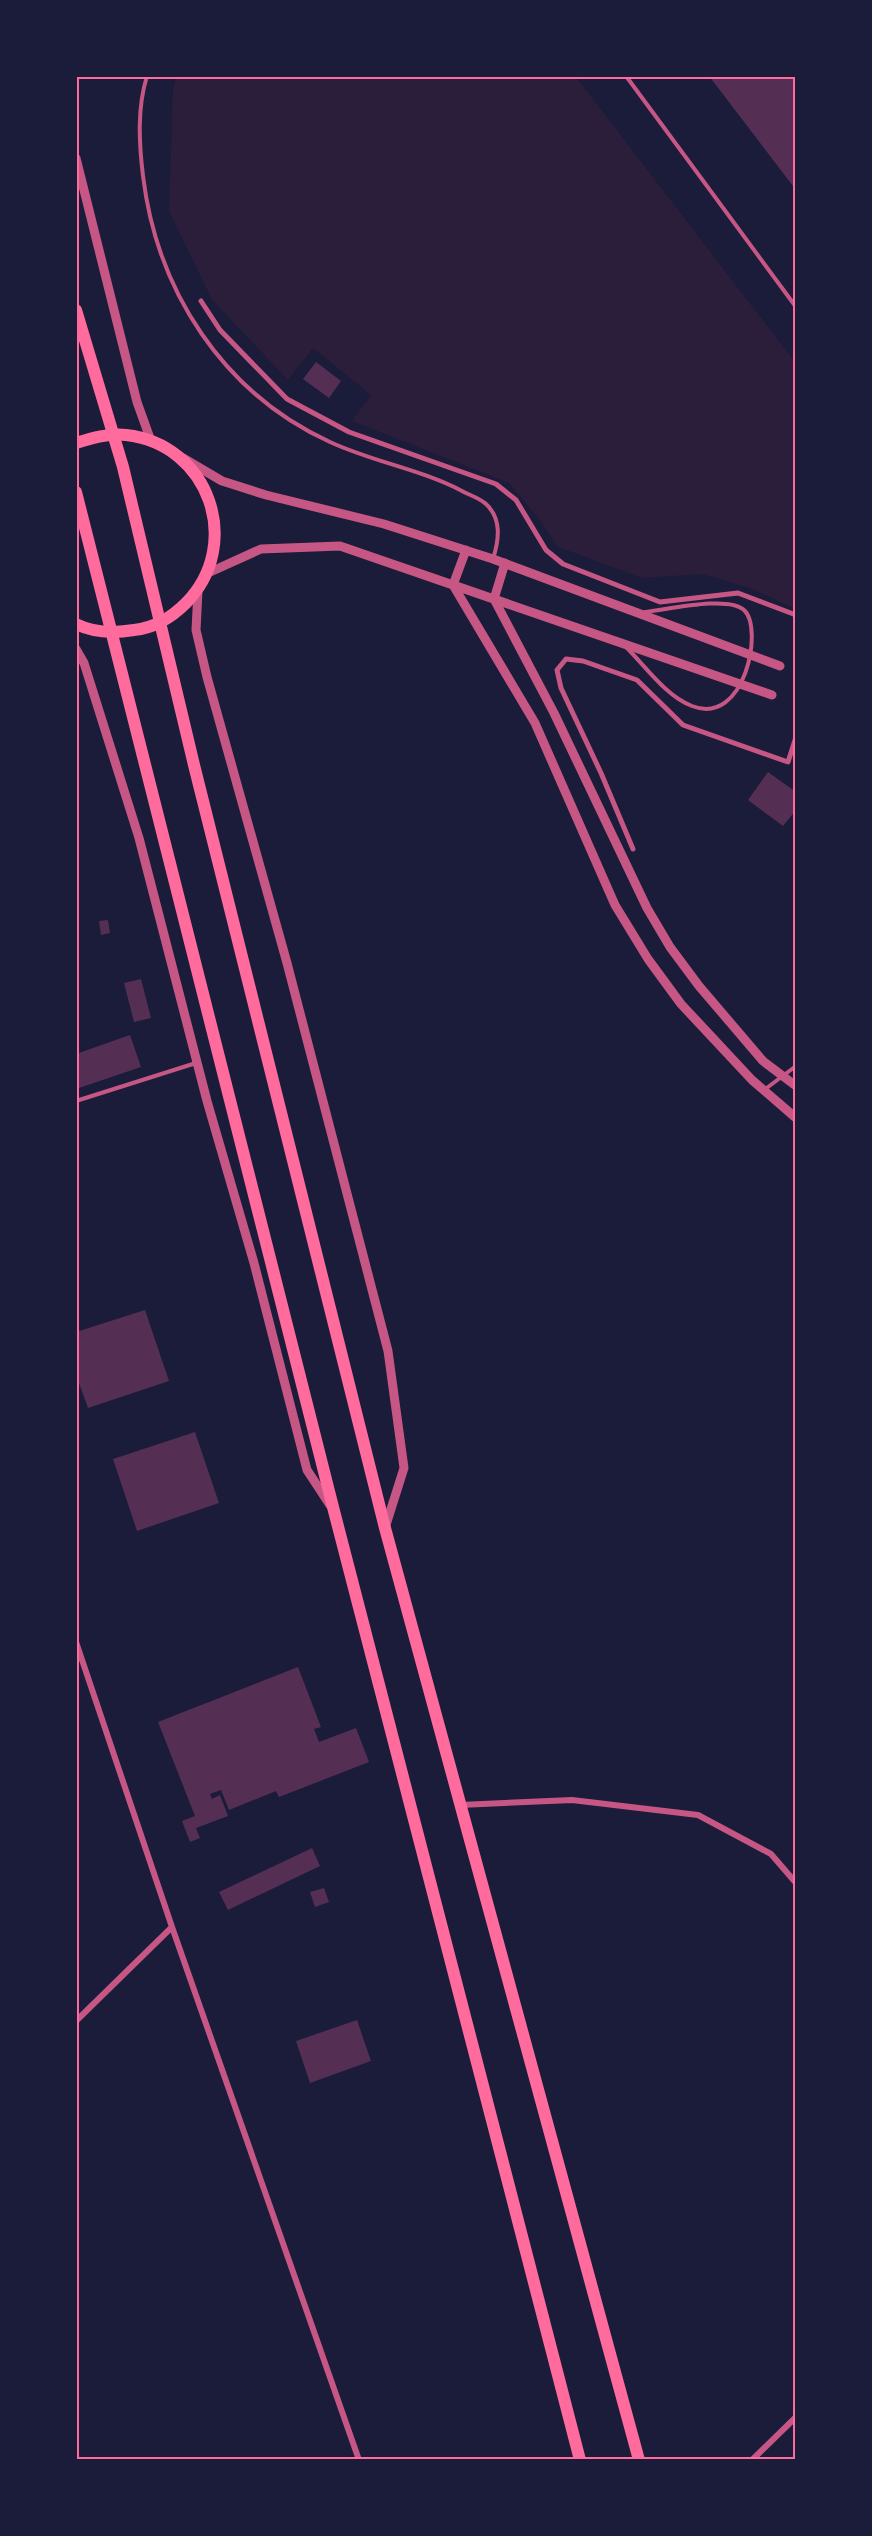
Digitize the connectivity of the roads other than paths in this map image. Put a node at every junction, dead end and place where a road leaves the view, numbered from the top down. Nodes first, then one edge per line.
1 (147, 76) edge
2 (626, 76) edge
3 (76, 158) edge
4 (201, 301) dead end
5 (795, 307) edge
6 (76, 310) edge
7 (152, 441) junction
8 (76, 443) edge
9 (167, 448) junction
10 (76, 492) edge
11 (466, 550) junction
12 (493, 558) junction
13 (505, 563) junction
14 (208, 573) junction
15 (453, 585) junction
16 (198, 591) junction
17 (494, 599) junction
18 (638, 613) junction
19 (795, 615) edge
20 (76, 624) edge
21 (622, 644) junction
22 (76, 649) edge
23 (750, 654) junction
24 (780, 666) dead end
25 (741, 685) junction
26 (772, 695) dead end
27 (795, 736) edge
28 (633, 849) dead end
29 (197, 1062) junction
30 (795, 1066) edge
31 (781, 1075) junction
32 (795, 1086) edge
33 (764, 1090) junction
34 (76, 1101) edge
35 (795, 1118) edge
36 (334, 1511) junction
37 (385, 1528) junction
38 (76, 1642) edge
39 (459, 1805) junction
40 (795, 1883) edge
41 (172, 1927) junction
42 (76, 2020) edge
43 (795, 2417) edge
44 (359, 2460) edge
45 (580, 2460) edge
46 (639, 2460) edge
47 (752, 2460) edge

1 - 12 lane
2 - 5 lane
3 - 7 street
4 - 19 street
6 - 37 main road
7 - 8 main road
7 - 9 main road
9 - 11 street
9 - 14 main road
10 - 36 main road
11 - 12 street
11 - 15 street
12 - 13 street
13 - 17 street
13 - 18 street
14 - 15 street
14 - 16 main road
15 - 17 street
15 - 33 street
16 - 20 main road
16 - 37 street
17 - 21 street
17 - 31 street
18 - 23 street
18 - 23 lane
21 - 25 street
21 - 25 lane
22 - 29 street
23 - 24 street
23 - 25 lane
25 - 26 street
27 - 28 street
29 - 34 lane
29 - 36 street
30 - 31 lane
31 - 32 street
31 - 33 lane
33 - 35 street
36 - 45 main road
37 - 39 main road
38 - 41 street
39 - 40 street
39 - 46 main road
41 - 42 street
41 - 44 street
43 - 47 street

